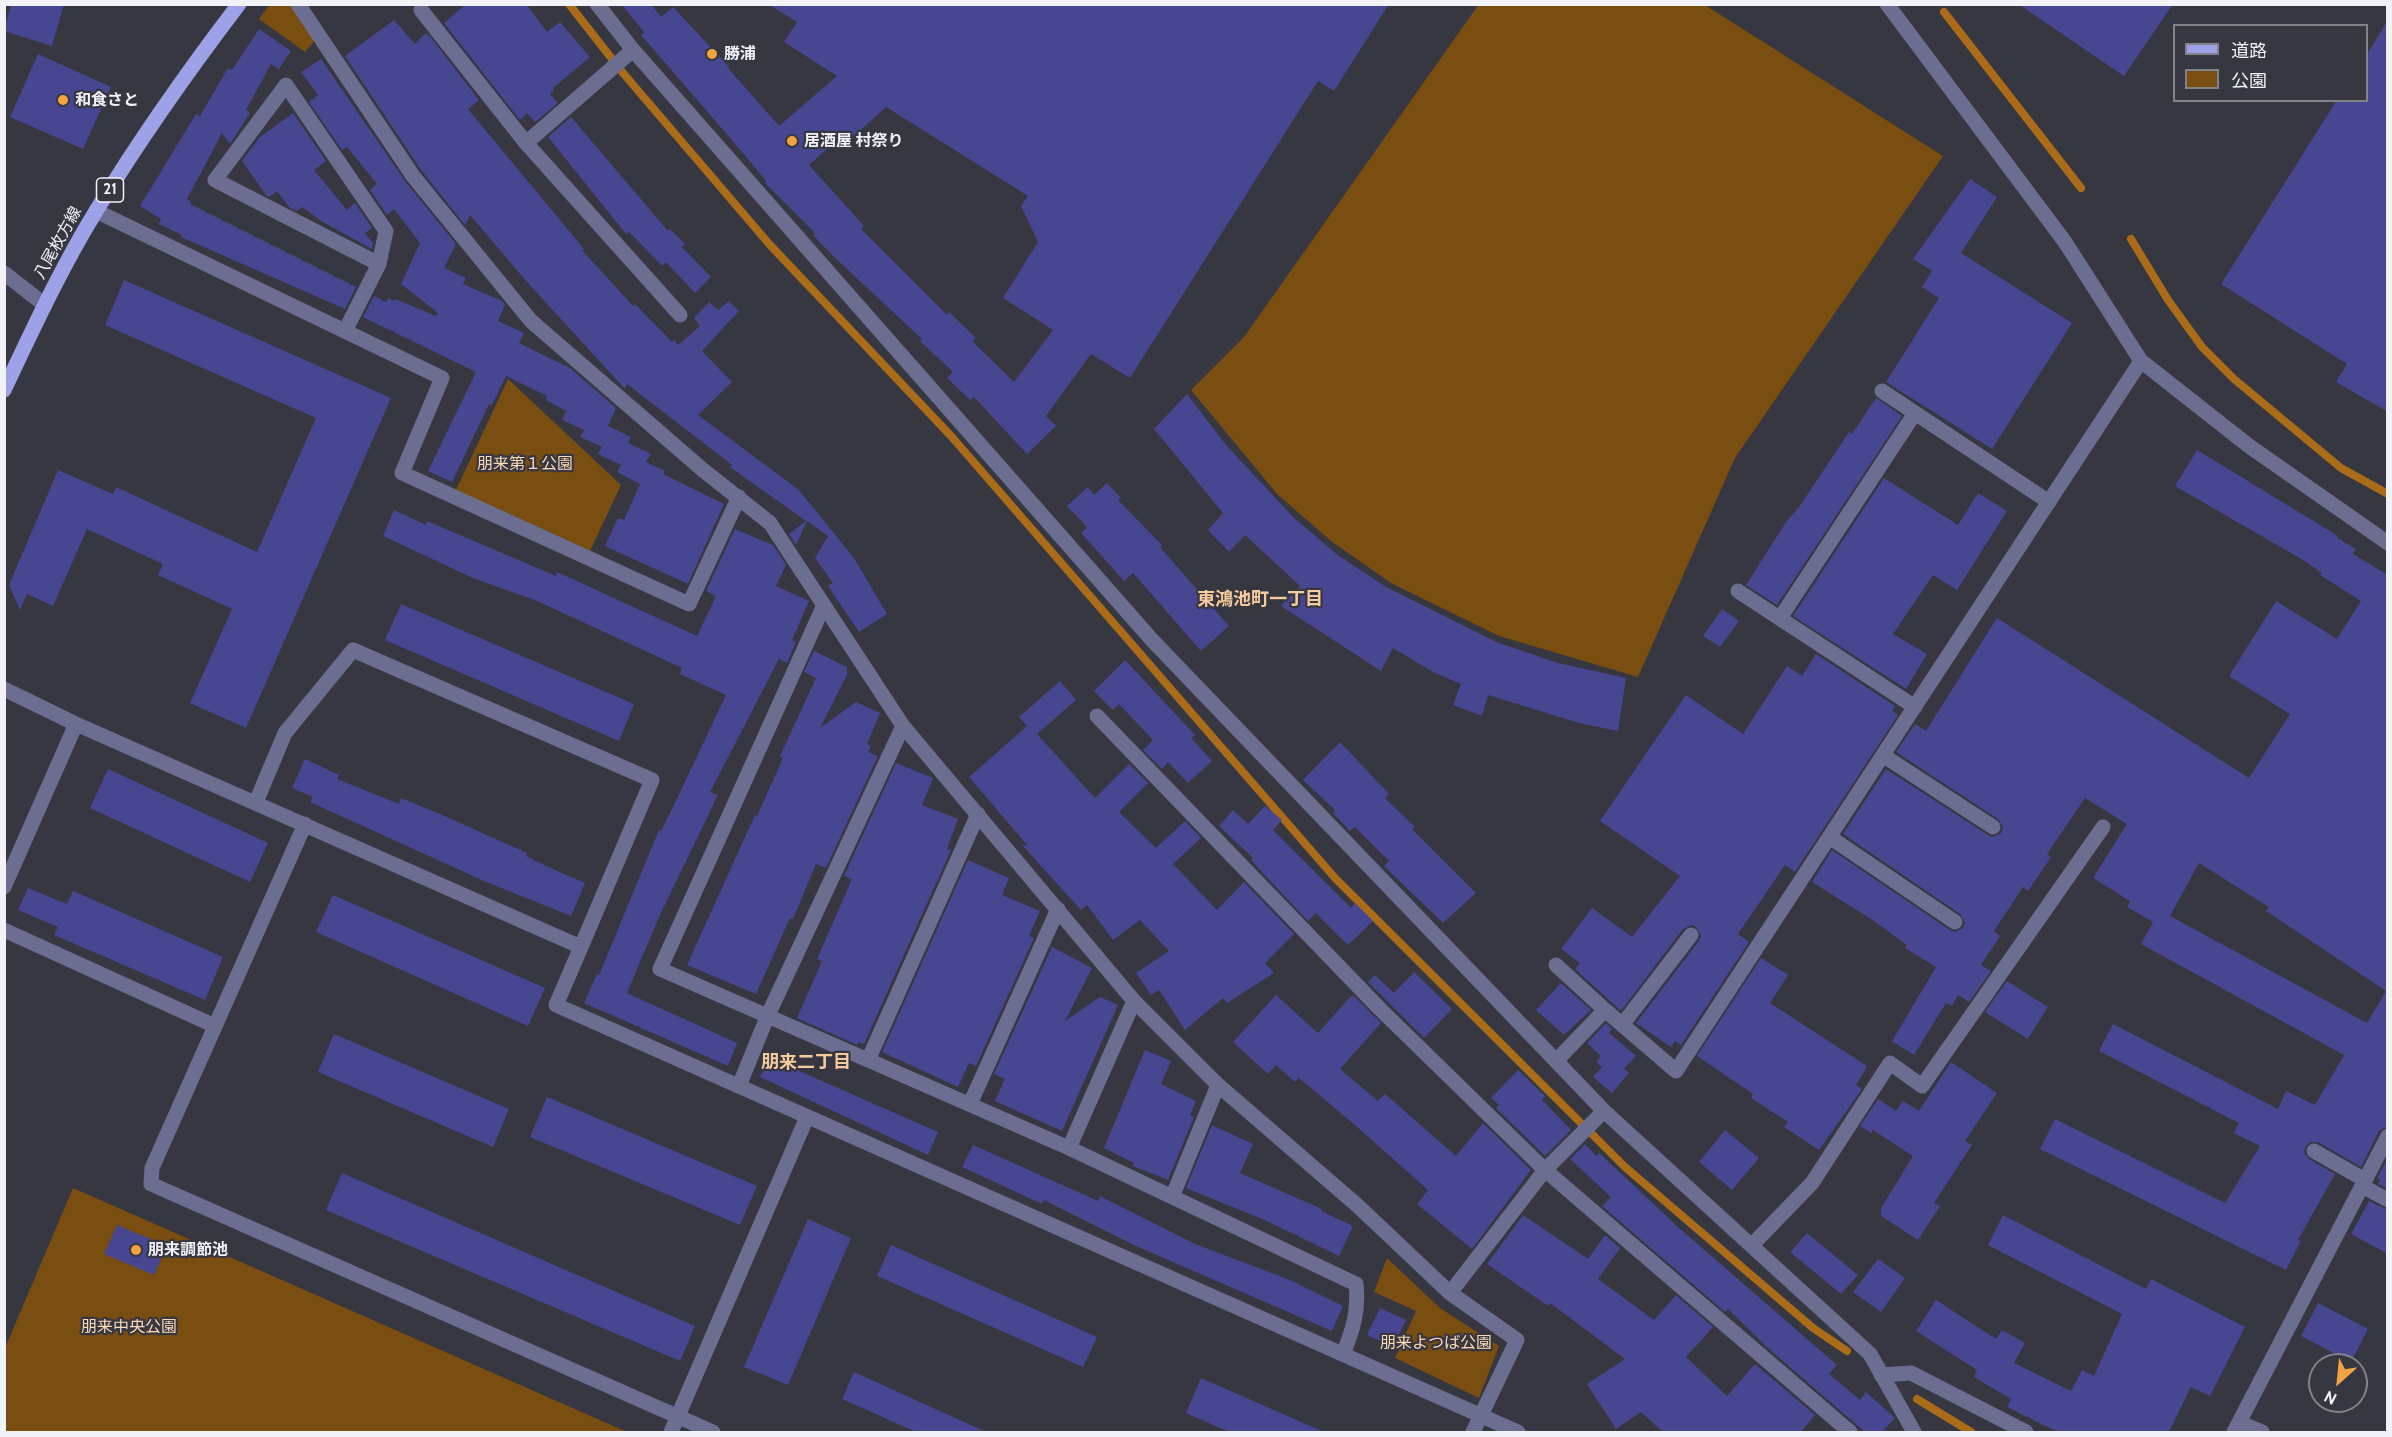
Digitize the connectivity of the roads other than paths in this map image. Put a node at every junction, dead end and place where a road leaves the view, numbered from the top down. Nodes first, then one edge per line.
1 (239, 4) edge
2 (298, 4) edge
3 (597, 4) edge
4 (1887, 4) edge
5 (421, 10) dead end
6 (631, 51) junction
7 (526, 142) junction
8 (96, 212) junction
9 (379, 264) junction
10 (4, 273) edge
11 (45, 305) junction
12 (680, 315) dead end
13 (345, 331) junction
14 (2141, 361) junction
15 (4, 390) edge
16 (1882, 391) dead end
17 (1915, 413) junction
18 (739, 497) junction
19 (2049, 502) junction
20 (2388, 543) edge
21 (1738, 591) dead end
22 (824, 606) junction
23 (1780, 618) junction
24 (4, 689) edge
25 (1915, 708) junction
26 (1096, 716) dead end
27 (76, 724) junction
28 (903, 726) junction
29 (1884, 756) junction
30 (256, 802) junction
31 (978, 814) junction
32 (305, 824) junction
33 (1993, 827) dead end
34 (2103, 827) dead end
35 (1831, 838) junction
36 (4, 887) edge
37 (1058, 909) junction
38 (1955, 922) dead end
39 (4, 930) edge
40 (1691, 935) dead end
41 (581, 947) junction
42 (1556, 965) dead end
43 (1134, 1001) junction
44 (1605, 1010) junction
45 (768, 1015) junction
46 (1622, 1025) junction
47 (215, 1026) junction
48 (869, 1058) junction
49 (1556, 1060) junction
50 (1218, 1085) junction
51 (739, 1086) junction
52 (970, 1104) junction
53 (1601, 1113) junction
54 (807, 1117) junction
55 (2388, 1136) edge
56 (1069, 1148) junction
57 (2314, 1151) dead end
58 (1545, 1170) junction
59 (2363, 1183) junction
60 (1173, 1195) junction
61 (2388, 1200) edge
62 (1752, 1245) junction
63 (1450, 1293) junction
64 (1343, 1354) junction
65 (1881, 1375) junction
66 (1481, 1414) junction
67 (678, 1417) junction
68 (2237, 1428) edge
69 (1911, 1431) edge
70 (671, 1432) edge
71 (713, 1432) edge
72 (1473, 1432) edge
73 (1518, 1432) edge
74 (1850, 1432) edge
75 (2026, 1432) edge
76 (2262, 1432) edge

1 - 8 main road, 八尾枚方線 / 21
2 - 18 street
3 - 6 street
4 - 14 street
5 - 7 street
6 - 7 street
6 - 49 street
7 - 12 street
8 - 11 main road, 八尾枚方線 / 21
8 - 13 street
9 - 9 street
9 - 13 street
10 - 11 street
11 - 15 main road, 八尾枚方線 / 21
13 - 18 street
14 - 19 street
14 - 20 street
16 - 17 street
17 - 19 street
17 - 23 street
18 - 22 street
19 - 25 street
21 - 23 street
22 - 28 street
22 - 45 street
23 - 25 street
24 - 27 street
25 - 29 street
26 - 58 street
27 - 30 street
27 - 36 street
28 - 31 street
28 - 45 street
29 - 33 street
29 - 35 street
30 - 32 street
30 - 41 street
31 - 37 street
31 - 48 street
32 - 41 street
32 - 47 street
34 - 62 street
35 - 38 street
35 - 46 street
37 - 43 street
37 - 52 street
39 - 47 street
40 - 46 street
41 - 51 street
42 - 44 street
43 - 50 street
43 - 56 street
44 - 46 street
44 - 49 street
45 - 48 street
45 - 51 street
47 - 67 street
48 - 52 street
49 - 53 street
50 - 60 street
50 - 63 street
51 - 54 street
52 - 56 street
53 - 58 street
53 - 62 street
54 - 64 street
54 - 67 street
55 - 59 street
56 - 60 street
57 - 59 street
58 - 63 street
58 - 74 street
59 - 61 street
59 - 68 street
60 - 64 street
62 - 65 street
63 - 66 street
64 - 66 street
65 - 69 street
65 - 75 street
66 - 72 street
66 - 73 street
67 - 70 street
67 - 71 street
68 - 76 street

